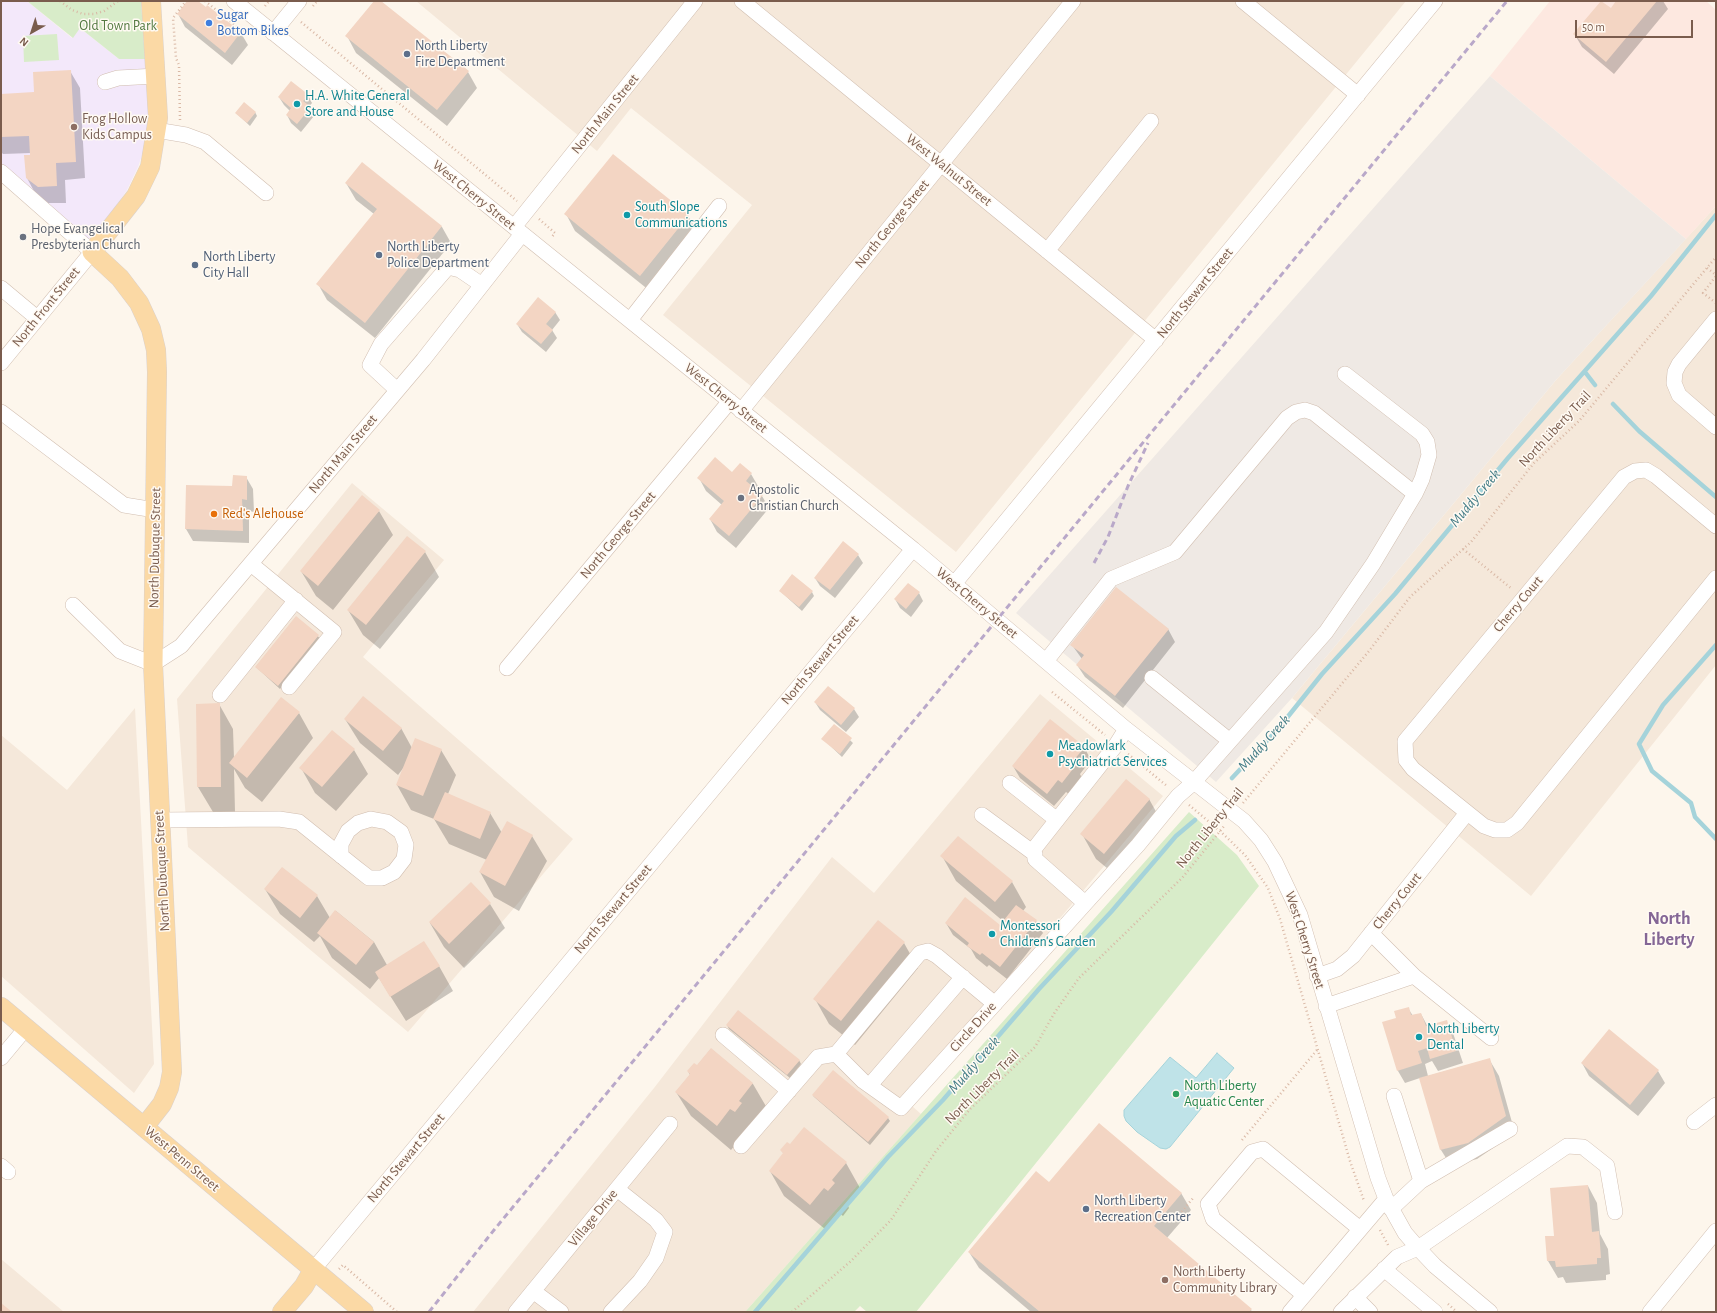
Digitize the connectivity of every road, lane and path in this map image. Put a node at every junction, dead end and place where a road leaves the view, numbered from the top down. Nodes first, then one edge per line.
1 (60, 1) edge
2 (118, 1) edge
3 (151, 1) edge
4 (186, 1) edge
5 (205, 1) edge
6 (234, 1) edge
7 (269, 1) edge
8 (299, 1) edge
9 (695, 1) edge
10 (742, 1) edge
11 (1073, 1) edge
12 (1243, 1) edge
13 (1435, 1) edge
14 (265, 6) dead end
15 (300, 22) dead end
16 (245, 33) dead end
17 (273, 33) junction
18 (157, 76) junction
19 (105, 82) dead end
20 (1358, 95) junction
21 (1151, 121) dead end
22 (156, 130) junction
23 (178, 134) junction
24 (941, 164) junction
25 (1, 172) edge
26 (266, 193) dead end
27 (515, 199) dead end
28 (719, 206) dead end
29 (536, 217) dead end
30 (518, 231) junction
31 (555, 233) dead end
32 (1047, 251) junction
33 (92, 252) junction
34 (1716, 257) edge
35 (1707, 268) junction
36 (1716, 276) edge
37 (482, 285) junction
38 (1, 288) edge
39 (1716, 304) edge
40 (37, 318) junction
41 (1716, 319) edge
42 (630, 320) junction
43 (1156, 340) junction
44 (1, 363) edge
45 (1345, 374) dead end
46 (398, 390) junction
47 (736, 406) junction
48 (1, 412) edge
49 (1716, 427) edge
50 (1415, 494) junction
51 (155, 510) junction
52 (1716, 526) edge
53 (913, 549) junction
54 (1463, 549) junction
55 (251, 564) junction
56 (1716, 578) edge
57 (954, 584) junction
58 (1523, 598) junction
59 (296, 600) junction
60 (73, 605) dead end
61 (1046, 661) junction
62 (153, 664) junction
63 (507, 668) dead end
64 (1152, 678) dead end
65 (289, 687) dead end
66 (1052, 692) dead end
67 (220, 695) dead end
68 (1126, 729) junction
69 (1230, 741) junction
70 (1116, 744) junction
71 (1010, 783) dead end
72 (1193, 783) junction
73 (1178, 796) junction
74 (1467, 813) junction
75 (1234, 814) junction
76 (982, 815) dead end
77 (159, 820) junction
78 (1057, 820) junction
79 (1220, 831) junction
80 (1035, 854) junction
81 (341, 856) junction
82 (1085, 903) junction
83 (1372, 933) junction
84 (1318, 976) junction
85 (1414, 976) junction
86 (963, 978) junction
87 (995, 1004) junction
88 (1326, 1006) junction
89 (1, 1007) edge
90 (26, 1028) junction
91 (723, 1035) dead end
92 (1491, 1038) dead end
93 (1317, 1050) junction
94 (836, 1054) junction
95 (1, 1058) edge
96 (870, 1085) junction
97 (789, 1091) junction
98 (1394, 1096) dead end
99 (1716, 1104) edge
100 (1694, 1122) dead end
101 (670, 1124) dead end
102 (144, 1127) junction
103 (1510, 1129) dead end
104 (1240, 1141) dead end
105 (741, 1146) dead end
106 (1421, 1181) junction
107 (617, 1189) junction
108 (1194, 1196) dead end
109 (1388, 1204) junction
110 (1615, 1212) dead end
111 (1371, 1215) junction
112 (1174, 1221) dead end
113 (1360, 1229) junction
114 (1716, 1231) edge
115 (1418, 1248) junction
116 (1397, 1257) junction
117 (1384, 1269) junction
118 (313, 1270) junction
119 (533, 1291) junction
120 (1304, 1295) junction
121 (1355, 1297) junction
122 (1446, 1303) dead end
123 (1481, 1309) edge
124 (282, 1312) edge
125 (364, 1312) edge
126 (516, 1312) edge
127 (561, 1312) edge
128 (611, 1312) edge
129 (792, 1312) edge
130 (1290, 1312) edge
131 (1342, 1312) edge
132 (1370, 1312) edge
133 (1435, 1312) edge
134 (1457, 1312) edge
135 (1650, 1312) edge

1 - 2 path
3 - 18 main road
4 - 23 path
5 - 16 path
6 - 17 street, West Cherry Street
7 - 14 path
8 - 17 street
9 - 30 street, North Main Street
10 - 24 street, West Walnut Street
11 - 24 street, North George Street
12 - 20 street
13 - 20 street, North Stewart Street
15 - 27 path
17 - 30 street, West Cherry Street
18 - 19 street
18 - 22 main road
20 - 43 street, North Stewart Street
21 - 32 street
22 - 23 street
22 - 33 main road
23 - 26 street
24 - 32 street, West Walnut Street
24 - 47 street, North George Street
25 - 33 street
28 - 42 street
29 - 31 path
30 - 37 street, North Main Street
30 - 42 street, West Cherry Street
32 - 43 street, West Walnut Street
33 - 40 street, North Front Street
33 - 51 main road, North Dubuque Street
34 - 35 path, North Liberty Trail
35 - 36 path
35 - 54 path, North Liberty Trail
36 - 39 path
37 - 46 street, North Main Street
37 - 46 street
38 - 40 street
40 - 44 street, North Front Street
41 - 49 street
42 - 47 street, West Cherry Street
43 - 57 street, North Stewart Street
45 - 50 street, Circle Drive
46 - 55 street, North Main Street
47 - 53 street, West Cherry Street
47 - 63 street, North George Street
48 - 51 street
50 - 61 street
50 - 69 street, Circle Drive
51 - 62 main road, North Dubuque Street
52 - 58 street, Cherry Court
53 - 57 street, West Cherry Street
53 - 118 street, North Stewart Street
54 - 58 path
54 - 75 path, North Liberty Trail
55 - 59 street
55 - 62 street, North Main Street
56 - 74 street, Cherry Court
57 - 61 street, West Cherry Street
58 - 74 street, Cherry Court
59 - 65 street
59 - 67 street
60 - 62 street
61 - 68 street, West Cherry Street
62 - 77 main road, North Dubuque Street
64 - 69 street
66 - 70 path
68 - 70 street
68 - 72 street, West Cherry Street
69 - 72 street, Circle Drive
70 - 73 path
70 - 78 street
71 - 78 street
72 - 73 street, Circle Drive
72 - 75 street, West Cherry Street
73 - 79 path
73 - 82 street, Circle Drive
74 - 83 street, Cherry Court
75 - 79 path, North Liberty Trail
75 - 84 street, West Cherry Street
76 - 80 street
77 - 81 street
77 - 102 main road, North Dubuque Street
78 - 80 street
79 - 93 path
79 - 129 path, North Liberty Trail
80 - 82 street
81 - 81 street
82 - 87 street, Circle Drive
83 - 84 street, Cherry Court
83 - 85 street
84 - 88 street, West Cherry Street
85 - 88 street
85 - 92 street
86 - 87 street
86 - 94 street
86 - 96 street
87 - 96 street, Circle Drive
88 - 109 street, West Cherry Street
89 - 90 main road, West Penn Street
90 - 95 street
90 - 102 main road, West Penn Street
91 - 97 street
93 - 104 path
93 - 111 path
94 - 96 street, Circle Drive
94 - 97 street
97 - 105 street
98 - 106 street
99 - 100 street
101 - 107 street, Village Drive
102 - 118 main road, West Penn Street
103 - 106 street
106 - 109 street
107 - 119 street, Village Drive
107 - 128 street
108 - 112 path
109 - 111 street
109 - 115 street, West Cherry Street
110 - 115 street
111 - 113 street
111 - 116 path
113 - 120 street
113 - 120 street
114 - 135 street
115 - 116 street
115 - 123 street, West Cherry Street
116 - 117 street
117 - 121 street
117 - 133 street
118 - 124 main road
118 - 125 main road, West Penn Street
119 - 126 street, Village Drive
119 - 127 street
120 - 130 street
121 - 131 street
121 - 132 street
122 - 134 path

